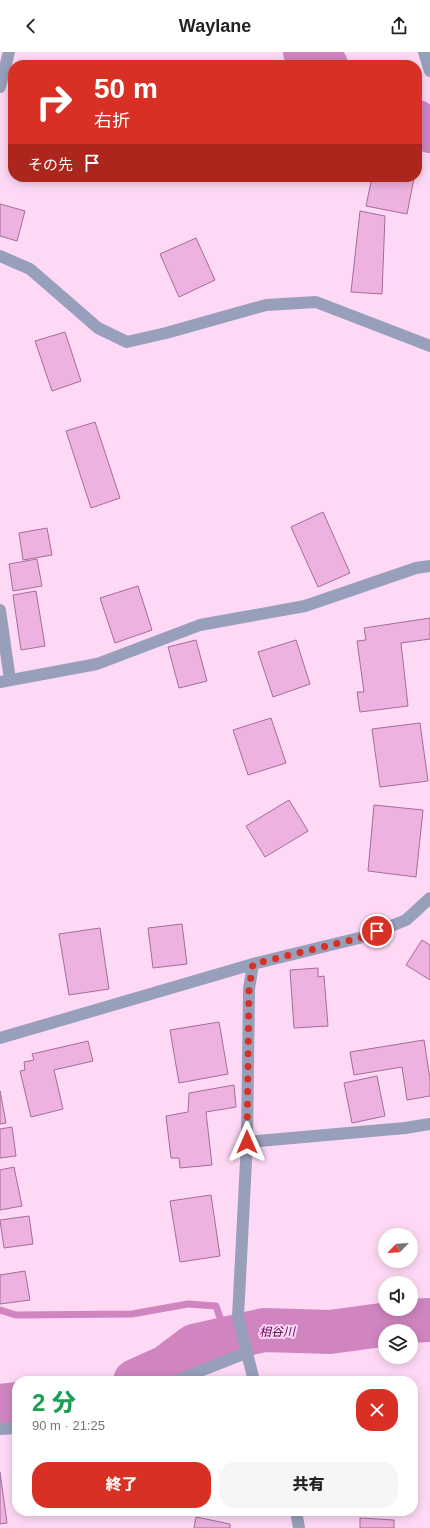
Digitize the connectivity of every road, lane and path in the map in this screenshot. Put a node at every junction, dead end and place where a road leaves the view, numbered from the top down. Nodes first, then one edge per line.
1 (9, 52) edge
2 (424, 52) edge
3 (430, 69) edge
4 (0, 87) edge
5 (0, 256) edge
6 (430, 346) edge
7 (430, 566) edge
8 (0, 610) edge
9 (5, 681) edge
10 (430, 898) edge
11 (253, 964) junction
12 (0, 1038) edge
13 (430, 1124) edge
14 (247, 1142) junction
15 (246, 1354) junction
16 (187, 1376) edge
17 (253, 1376) edge
18 (12, 1428) edge
19 (0, 1429) edge
20 (297, 1516) edge
21 (299, 1528) edge

1 - 4 street
2 - 3 street
5 - 6 street
7 - 9 street
8 - 9 street
10 - 11 street
11 - 12 street
11 - 14 street
13 - 14 street
14 - 15 street
15 - 16 street
15 - 17 street
18 - 19 street
20 - 21 street

